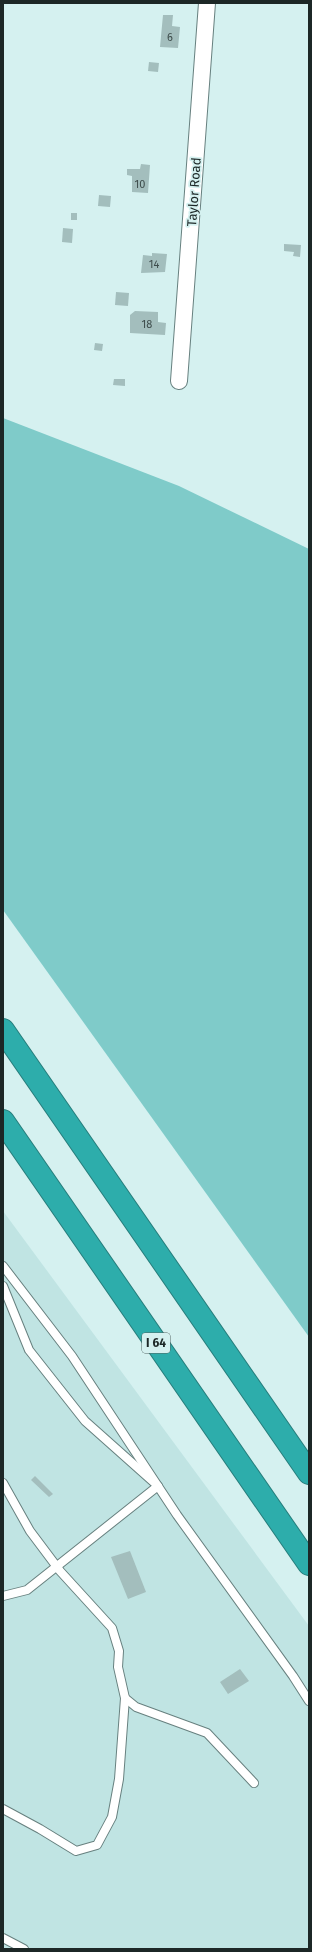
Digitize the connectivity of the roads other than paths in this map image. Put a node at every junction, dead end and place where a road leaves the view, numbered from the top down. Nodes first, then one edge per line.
1 (207, 3) edge
2 (179, 381) dead end
3 (3, 1030) edge
4 (3, 1121) edge
5 (3, 1266) edge
6 (3, 1286) edge
7 (309, 1473) edge
8 (3, 1483) edge
9 (158, 1486) junction
10 (309, 1564) edge
11 (56, 1566) junction
12 (3, 1596) edge
13 (124, 1698) junction
14 (309, 1701) edge
15 (254, 1783) dead end
16 (3, 1809) edge
17 (3, 1938) edge
18 (24, 1949) edge

1 - 2 street, Taylor Road
3 - 7 highway
4 - 10 highway, I 64
5 - 9 lane
6 - 9 lane
8 - 11 lane
9 - 11 lane
9 - 14 lane
11 - 12 lane
11 - 13 lane
13 - 15 lane
13 - 16 lane
17 - 18 lane

